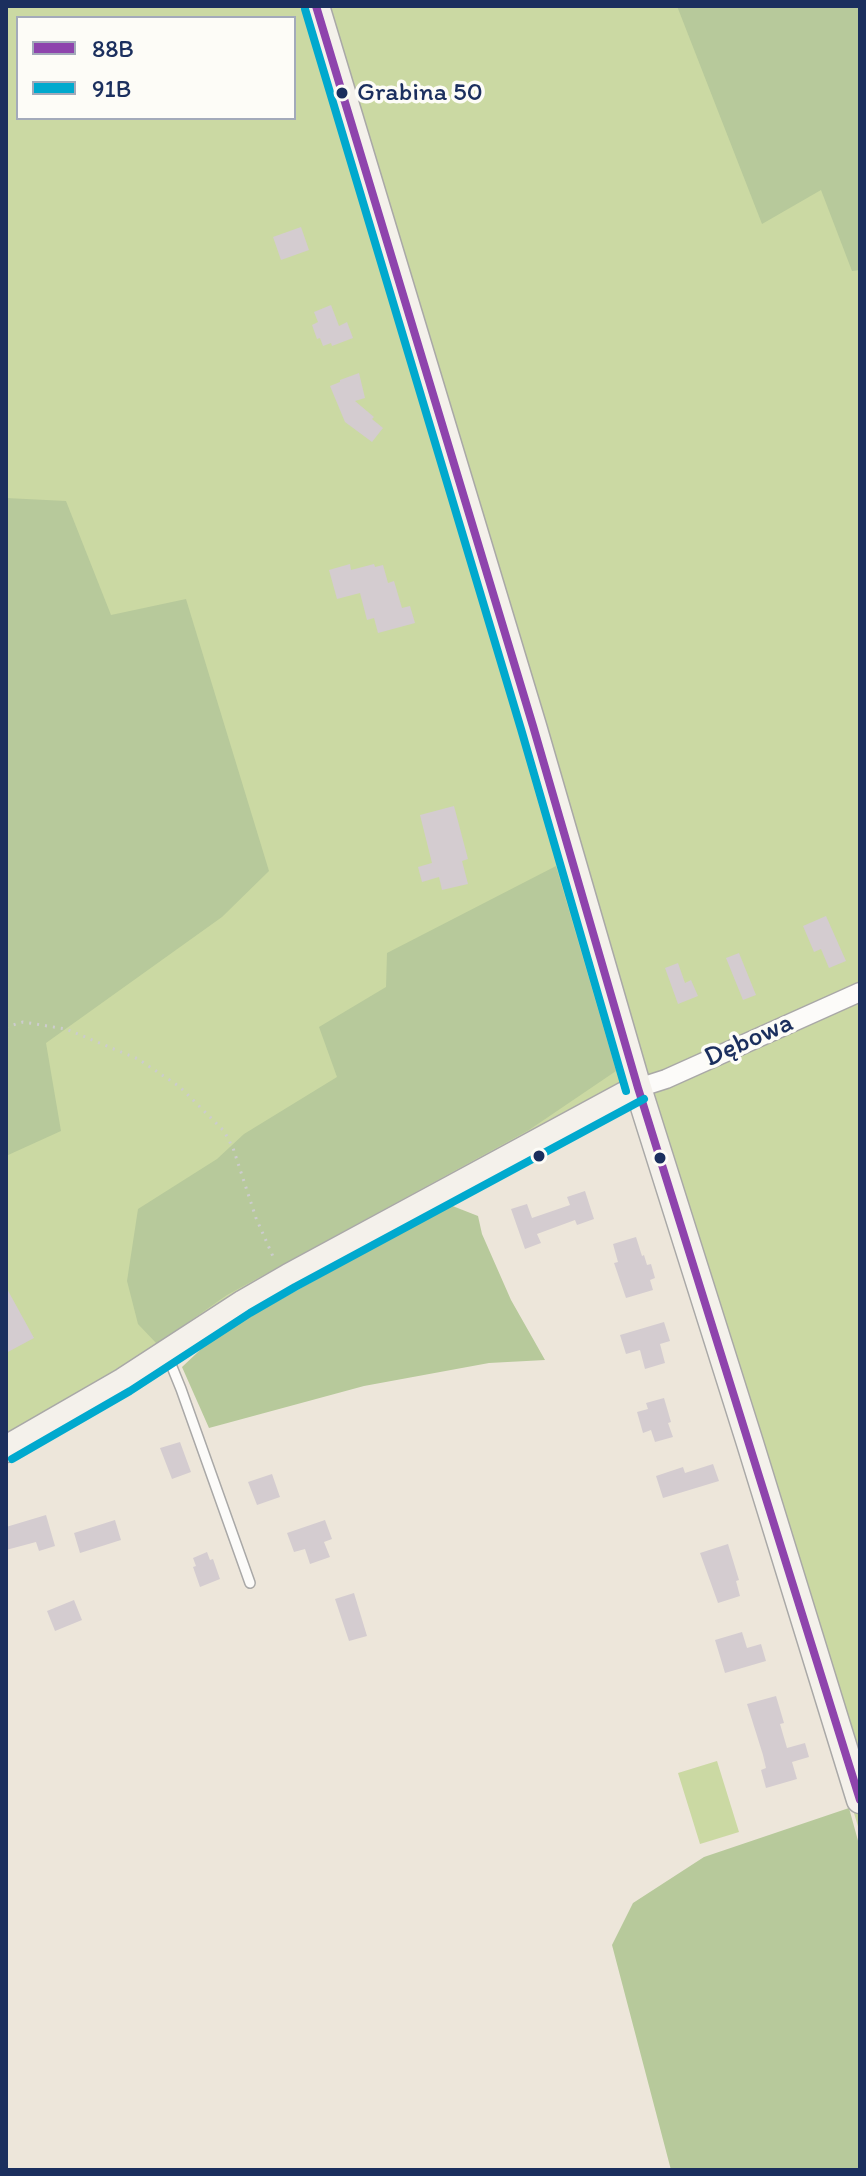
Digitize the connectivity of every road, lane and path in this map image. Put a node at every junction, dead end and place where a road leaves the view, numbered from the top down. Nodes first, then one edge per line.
1 (316, 6) edge
2 (860, 992) edge
3 (6, 1027) edge
4 (638, 1088) junction
5 (289, 1277) junction
6 (166, 1354) junction
7 (6, 1449) edge
8 (250, 1583) dead end
9 (860, 1800) edge

1 - 4 street
2 - 4 street, Dębowa
3 - 5 path
4 - 5 street
4 - 9 street
5 - 6 street
6 - 7 street
6 - 8 lane

